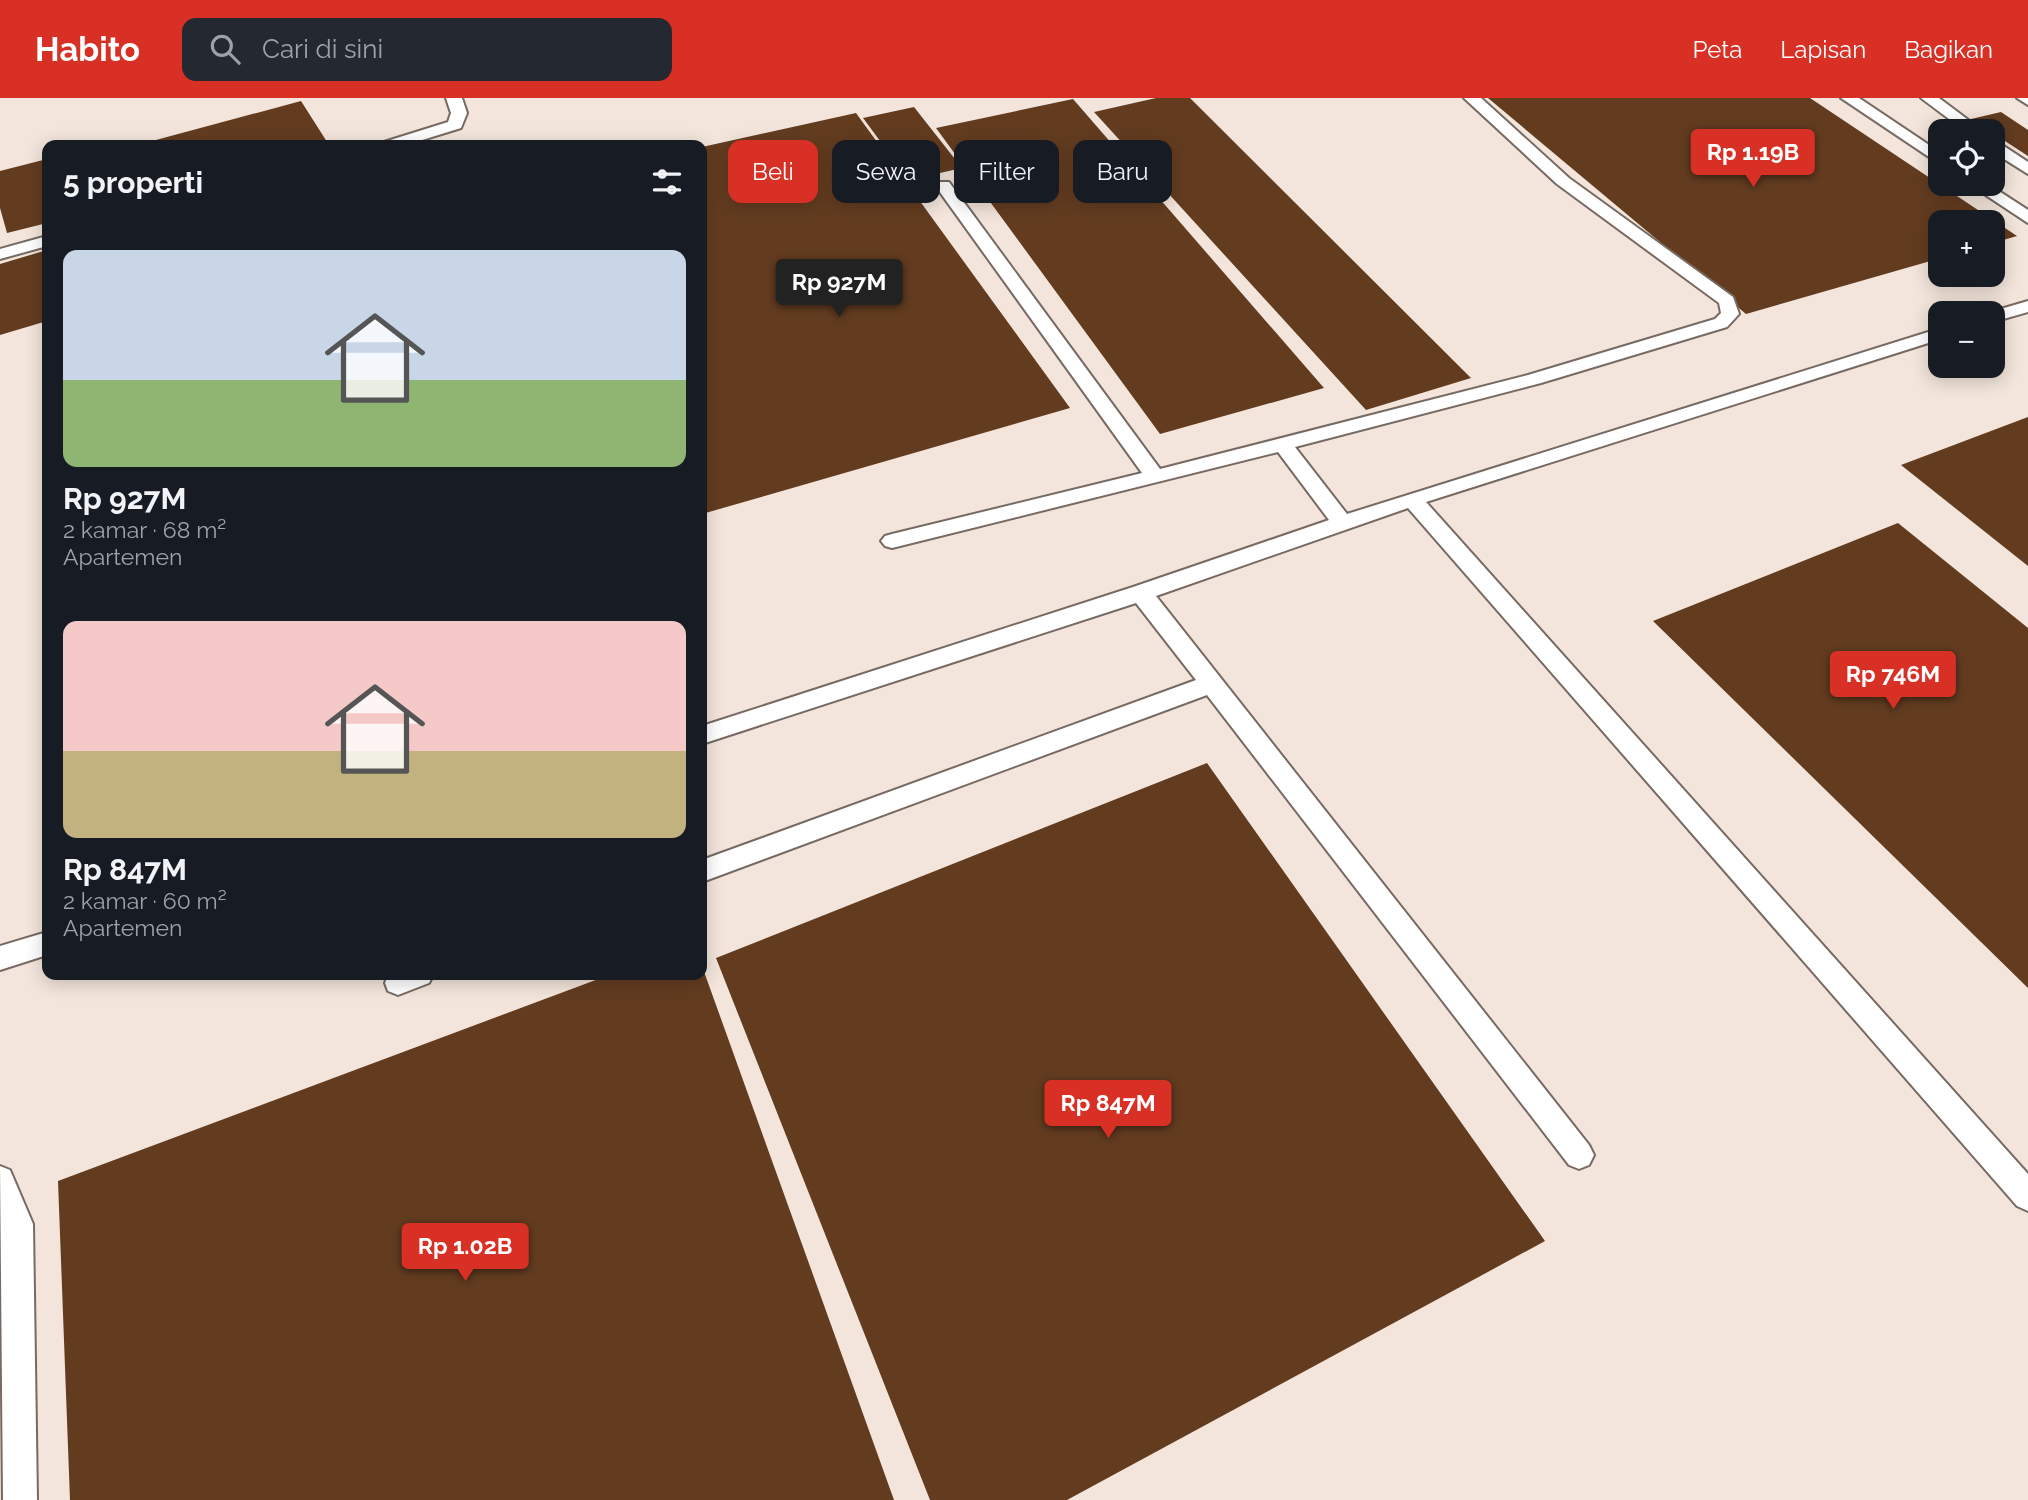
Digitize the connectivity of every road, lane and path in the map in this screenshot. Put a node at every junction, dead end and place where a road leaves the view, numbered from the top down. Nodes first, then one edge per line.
1 (454, 98) edge
2 (1472, 98) edge
3 (1849, 98) edge
4 (1929, 98) edge
5 (1958, 119) edge
6 (406, 140) edge
7 (1928, 151) edge
8 (2005, 153) edge
9 (2028, 169) edge
10 (943, 185) dead end
11 (1995, 196) edge
12 (2028, 218) edge
13 (42, 242) edge
14 (0, 254) edge
15 (2028, 306) edge
16 (2005, 313) edge
17 (1928, 337) edge
18 (1284, 446) junction
19 (1155, 477) junction
20 (1412, 499) junction
21 (1343, 523) junction
22 (892, 541) dead end
23 (1141, 593) junction
24 (1211, 684) junction
25 (707, 733) edge
26 (707, 869) edge
27 (42, 945) edge
28 (0, 958) edge
29 (1579, 1155) dead end
30 (0, 1180) edge
31 (2028, 1196) edge
32 (20, 1500) edge

1 - 6 lane
2 - 18 lane
3 - 7 lane
4 - 5 lane
8 - 9 lane
10 - 19 lane
11 - 12 lane
13 - 14 lane
15 - 16 lane
17 - 20 lane
18 - 19 lane
18 - 21 lane
19 - 22 lane
20 - 21 lane
20 - 31 lane
21 - 23 lane
23 - 24 lane
23 - 25 lane
24 - 26 lane
24 - 29 lane
27 - 28 lane
30 - 32 lane

